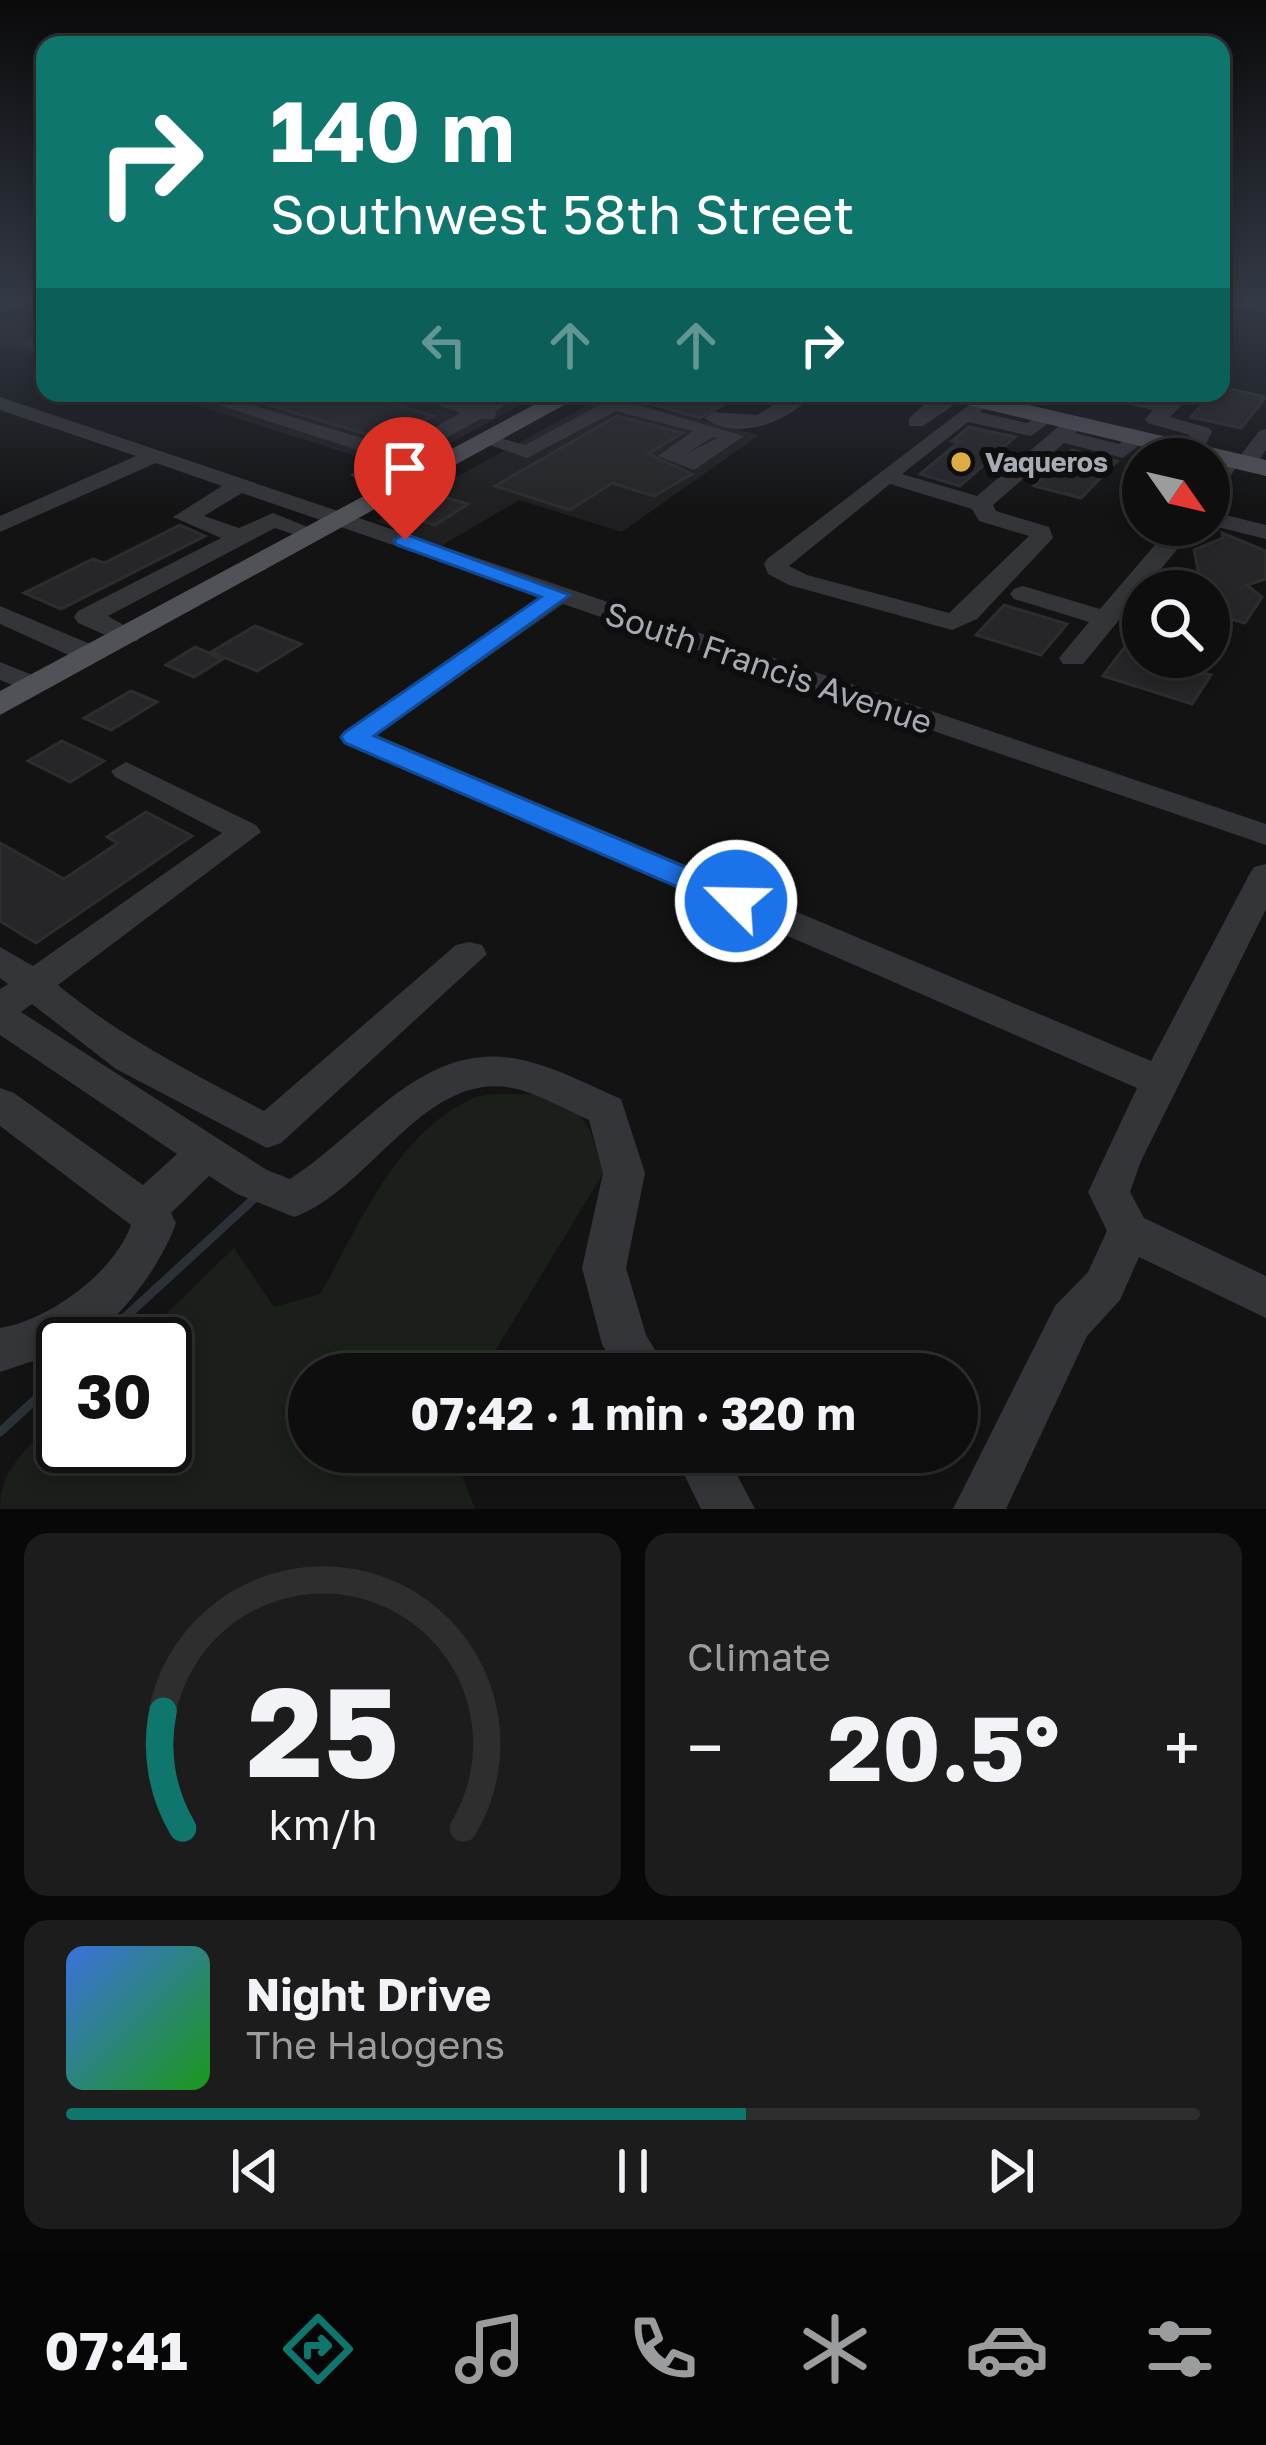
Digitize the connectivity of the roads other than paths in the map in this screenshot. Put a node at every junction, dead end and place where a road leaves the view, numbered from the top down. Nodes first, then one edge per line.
1 (220, 402) edge
2 (462, 402) edge
3 (498, 402) edge
4 (557, 402) edge
5 (660, 402) edge
6 (793, 402) edge
7 (952, 402) edge
8 (967, 402) edge
9 (976, 402) edge
10 (1126, 402) edge
11 (1173, 402) edge
12 (0, 403) edge
13 (480, 412) junction
14 (916, 422) dead end
15 (517, 423) junction
16 (1060, 425) junction
17 (1101, 429) junction
18 (709, 430) dead end
19 (1138, 438) edge
20 (1199, 438) edge
21 (486, 440) junction
22 (1122, 452) edge
23 (1256, 452) edge
24 (158, 454) junction
25 (397, 456) junction
26 (435, 467) junction
27 (1230, 474) edge
28 (886, 476) junction
29 (243, 483) junction
30 (348, 490) junction
31 (981, 504) junction
32 (1230, 523) edge
33 (0, 525) edge
34 (1266, 532) edge
35 (262, 544) junction
36 (1167, 546) edge
37 (154, 582) junction
38 (1022, 594) dead end
39 (559, 595) junction
40 (195, 598) junction
41 (0, 614) edge
42 (1103, 619) junction
43 (128, 635) junction
44 (92, 655) junction
45 (1072, 658) dead end
46 (0, 670) edge
47 (35, 686) junction
48 (0, 705) edge
49 (126, 771) dead end
50 (1266, 835) edge
51 (1266, 875) edge
52 (469, 954) dead end
53 (0, 960) edge
54 (35, 982) junction
55 (0, 1012) edge
56 (1160, 1082) junction
57 (0, 1104) edge
58 (206, 1152) junction
59 (145, 1210) junction
60 (1129, 1231) junction
61 (1266, 1298) edge
62 (0, 1350) edge
63 (631, 1353) edge
64 (709, 1473) edge
65 (729, 1509) edge
66 (979, 1509) edge

1 - 25 street
2 - 13 street
3 - 13 street
4 - 15 main road
5 - 6 street
7 - 14 street
8 - 28 street
9 - 16 main road
10 - 17 street
11 - 20 street
12 - 24 street
13 - 15 street
13 - 25 street
15 - 21 main road
16 - 17 main road
16 - 22 street
16 - 31 street
17 - 19 main road
18 - 21 street
21 - 26 main road
23 - 27 street
24 - 29 street
24 - 33 street
25 - 26 street
25 - 30 street
26 - 30 main road
28 - 31 street
28 - 31 street
29 - 30 street
29 - 35 street
30 - 35 main road
30 - 39 street, South Francis Avenue
32 - 34 street
35 - 37 street
35 - 40 main road
36 - 42 street
37 - 40 street
37 - 43 street
38 - 42 street
39 - 50 street, South Francis Avenue
39 - 56 street
40 - 43 main road
41 - 44 street
42 - 45 street
43 - 44 main road
44 - 47 main road
46 - 47 street
47 - 48 main road
49 - 54 street
51 - 56 street
52 - 54 street
53 - 54 street
54 - 55 street
55 - 58 street
56 - 60 street
57 - 59 street
58 - 59 street
58 - 63 street
59 - 62 street
60 - 61 street
60 - 66 street
64 - 65 street

